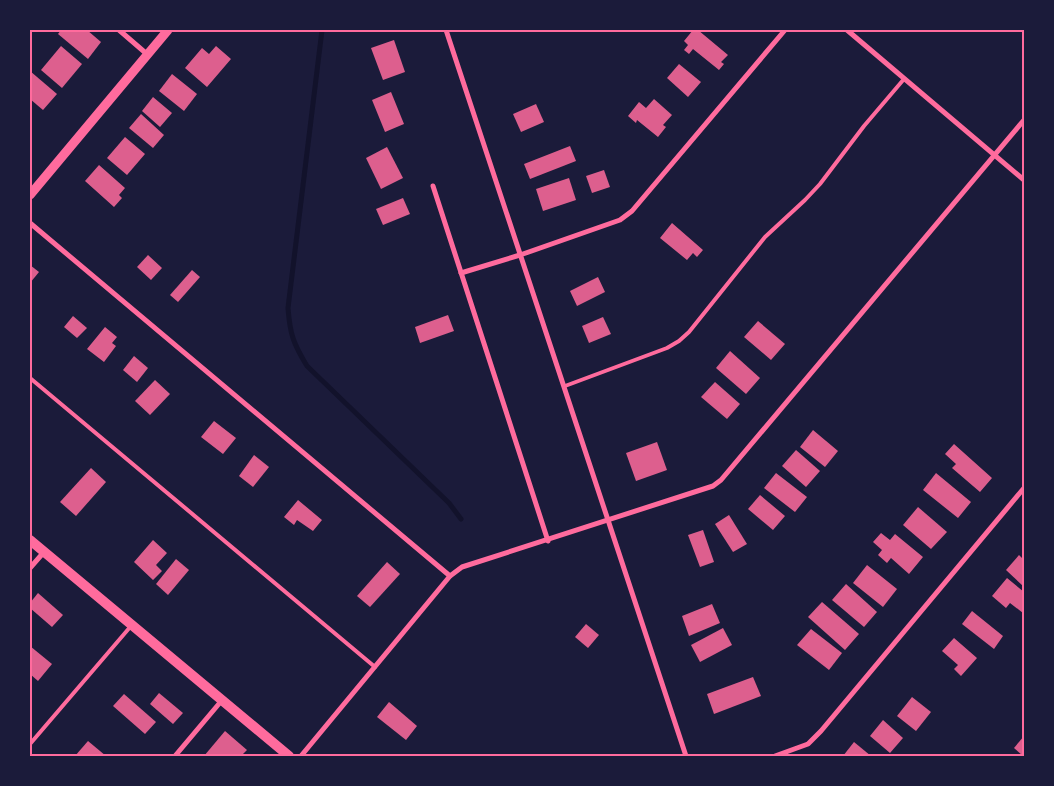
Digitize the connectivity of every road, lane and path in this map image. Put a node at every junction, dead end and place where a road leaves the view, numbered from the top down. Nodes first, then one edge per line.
1 (119, 30) edge
2 (168, 30) edge
3 (446, 30) edge
4 (785, 30) edge
5 (848, 30) edge
6 (148, 55) junction
7 (904, 79) junction
8 (1024, 120) edge
9 (994, 155) junction
10 (1024, 180) edge
11 (433, 186) dead end
12 (30, 194) edge
13 (30, 223) edge
14 (520, 255) junction
15 (461, 273) junction
16 (30, 378) edge
17 (565, 386) junction
18 (1024, 488) edge
19 (608, 520) junction
20 (30, 540) edge
21 (548, 541) junction
22 (44, 552) junction
23 (30, 568) edge
24 (450, 576) junction
25 (132, 624) junction
26 (375, 667) junction
27 (223, 699) junction
28 (30, 744) edge
29 (175, 756) edge
30 (289, 756) edge
31 (301, 756) edge
32 (686, 756) edge
33 (776, 756) edge

1 - 6 street
2 - 6 street
3 - 14 street
4 - 14 street
5 - 7 street
6 - 12 street
7 - 9 street
7 - 17 lane
8 - 9 street
9 - 10 street
9 - 19 street
11 - 15 street
13 - 24 street
14 - 15 street
14 - 17 street
15 - 21 street
16 - 26 lane
17 - 19 street
18 - 33 street
19 - 21 street
19 - 32 street
20 - 22 main road
21 - 24 street
22 - 23 street
22 - 25 main road
24 - 26 street
25 - 27 main road
25 - 28 lane
26 - 31 street
27 - 29 street
27 - 30 main road

